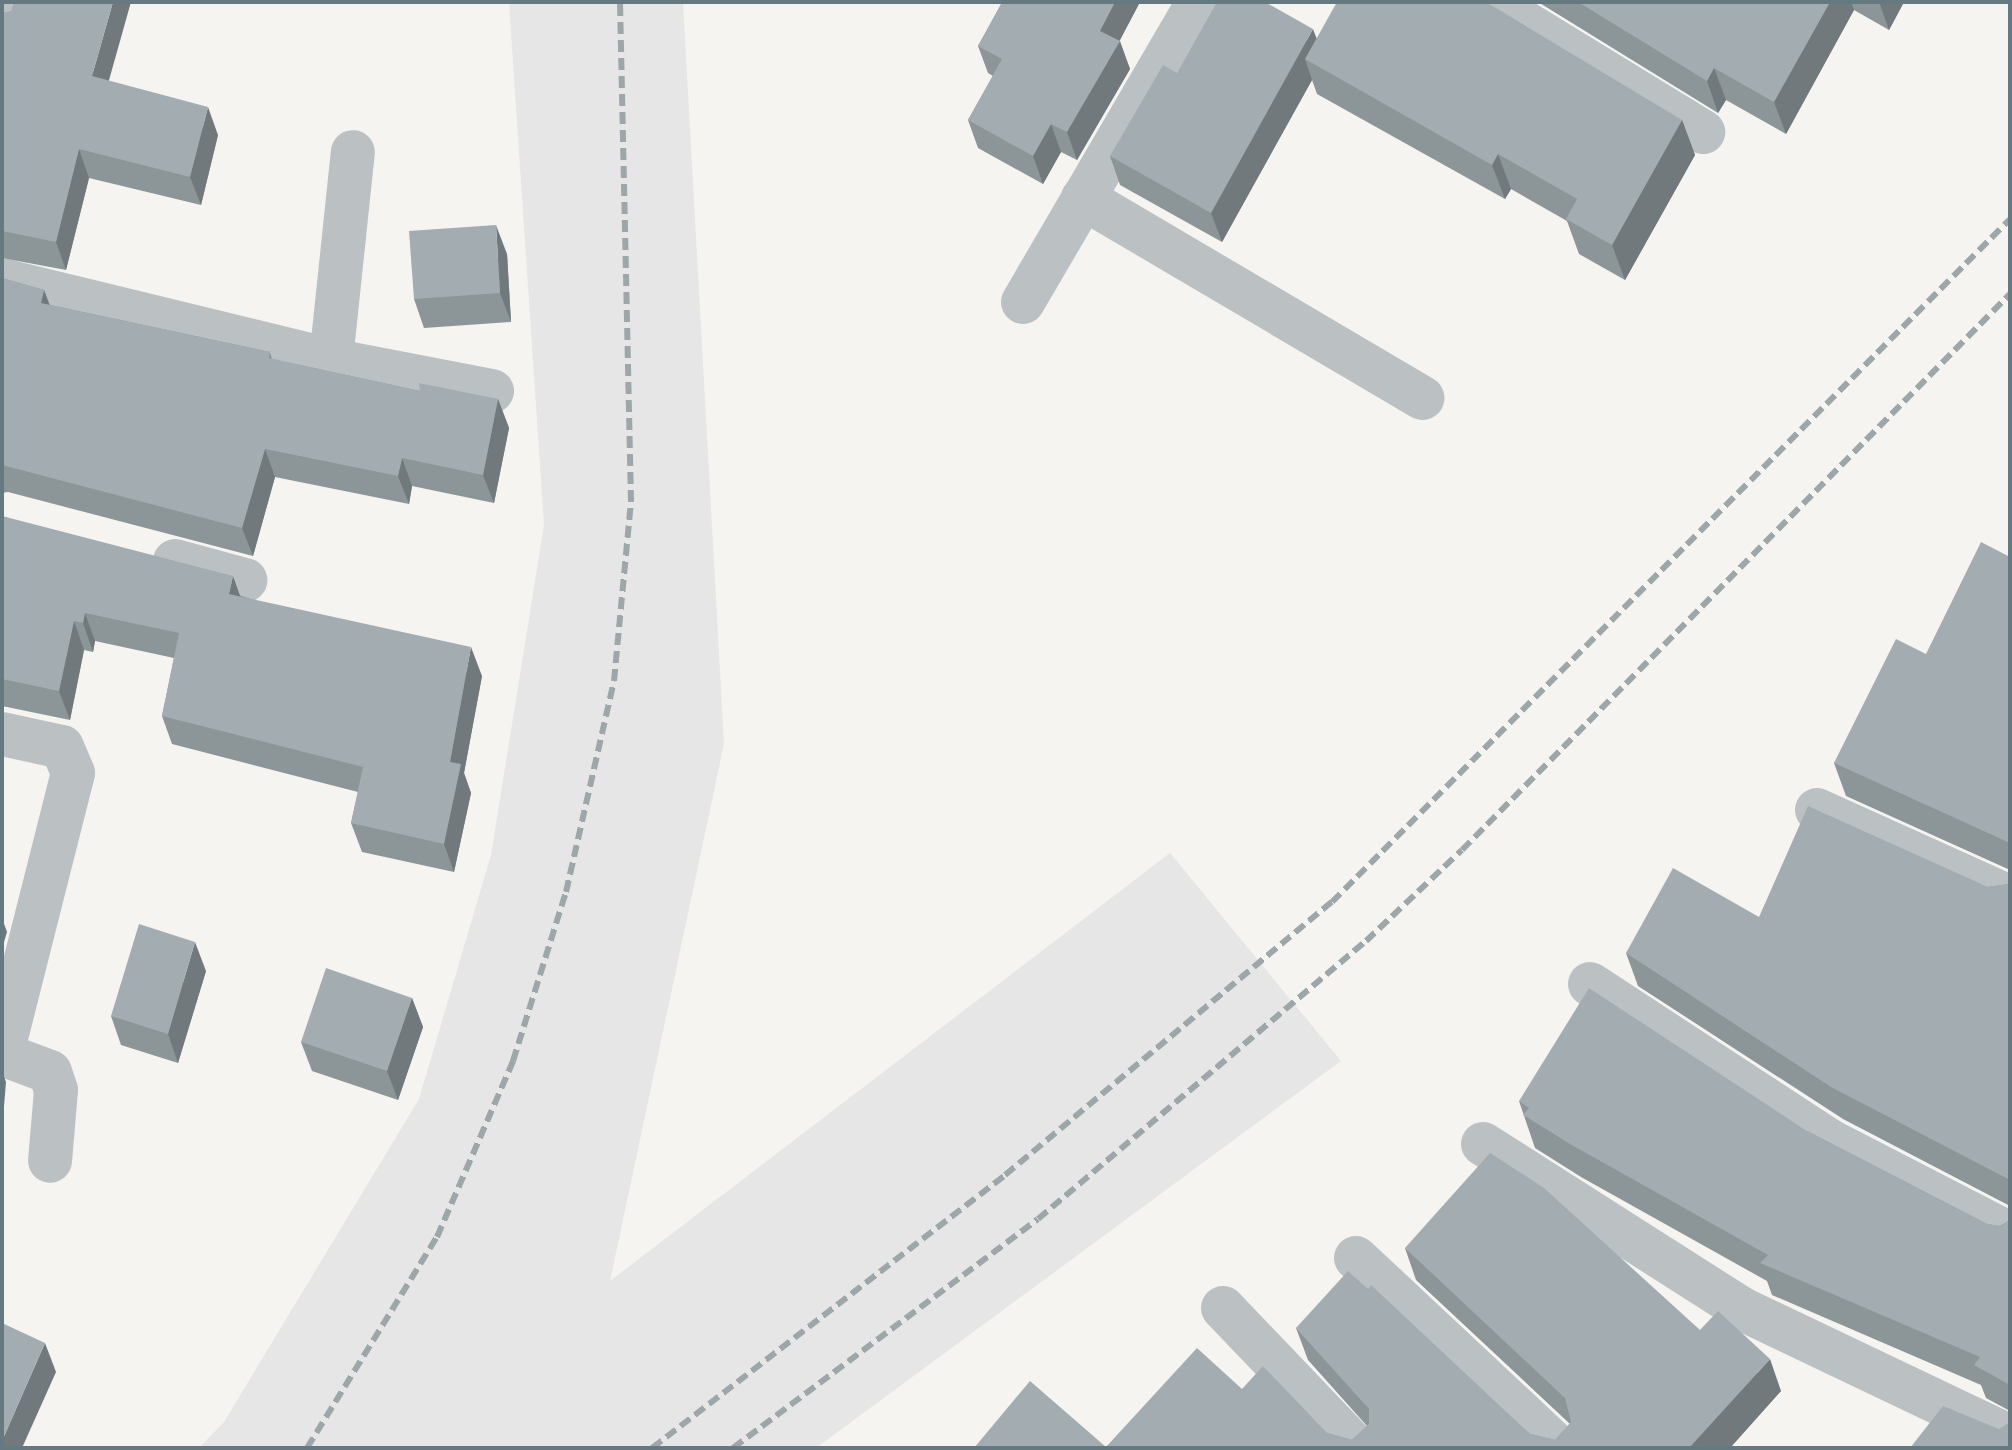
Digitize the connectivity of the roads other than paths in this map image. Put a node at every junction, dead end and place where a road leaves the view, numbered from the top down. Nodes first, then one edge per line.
1 (6, 2) edge
2 (1198, 2) edge
3 (1491, 2) edge
4 (2, 19) edge
5 (1703, 132) dead end
6 (353, 152) dead end
7 (1083, 198) junction
8 (2, 280) edge
9 (1023, 302) dead end
10 (331, 360) junction
11 (492, 391) dead end
12 (1423, 398) dead end
13 (139, 552) edge
14 (245, 580) dead end
15 (2, 734) edge
16 (1817, 810) edge
17 (2010, 897) edge
18 (1590, 984) dead end
19 (2, 1054) edge
20 (1483, 1144) dead end
21 (50, 1161) dead end
22 (2010, 1234) edge
23 (1356, 1258) dead end
24 (1223, 1308) dead end
25 (2010, 1437) edge
26 (1357, 1448) edge
27 (1559, 1448) edge

1 - 4 street
2 - 7 street
3 - 5 street
6 - 10 street
7 - 9 street
7 - 12 street
8 - 10 street
10 - 11 street
13 - 14 street
15 - 19 street
16 - 17 street
18 - 22 street
19 - 21 street
20 - 25 street
23 - 27 street
24 - 26 street

